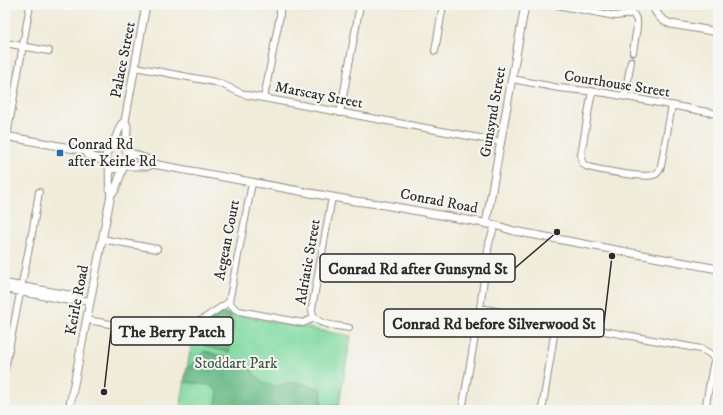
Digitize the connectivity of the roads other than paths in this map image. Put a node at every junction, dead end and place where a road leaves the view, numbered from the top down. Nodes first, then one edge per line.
1 (30, 5) edge
2 (146, 5) edge
3 (278, 5) edge
4 (360, 5) edge
5 (443, 5) edge
6 (525, 5) edge
7 (557, 5) edge
8 (653, 5) edge
9 (718, 32) edge
10 (5, 42) edge
11 (23, 46) junction
12 (49, 51) dead end
13 (435, 51) dead end
14 (633, 52) dead end
15 (631, 61) dead end
16 (135, 67) junction
17 (512, 79) junction
18 (592, 92) junction
19 (625, 96) junction
20 (264, 98) junction
21 (672, 105) junction
22 (340, 112) junction
23 (718, 114) edge
24 (125, 121) junction
25 (6, 136) edge
26 (501, 142) junction
27 (111, 148) junction
28 (86, 151) junction
29 (127, 151) junction
30 (108, 164) junction
31 (153, 164) junction
32 (124, 167) junction
33 (252, 183) junction
34 (39, 192) dead end
35 (111, 194) junction
36 (332, 197) junction
37 (486, 224) junction
38 (494, 225) junction
39 (102, 239) junction
40 (158, 249) dead end
41 (718, 269) edge
42 (5, 283) edge
43 (5, 289) edge
44 (21, 289) junction
45 (90, 301) junction
46 (229, 302) junction
47 (480, 308) junction
48 (314, 318) junction
49 (87, 320) junction
50 (556, 322) junction
51 (349, 328) dead end
52 (717, 357) edge
53 (5, 369) edge
54 (69, 410) edge
55 (462, 410) edge
56 (542, 410) edge
57 (705, 410) edge

1 - 11 street
2 - 16 street, Palace Street
3 - 20 street
4 - 22 street
5 - 13 street
6 - 17 street, Gunsynd Street
7 - 14 street
8 - 9 street
10 - 11 street
11 - 12 street
11 - 25 street
15 - 19 street
16 - 20 street, Marscay Street
16 - 24 street, Palace Street
17 - 18 street, Courthouse Street
17 - 26 street, Gunsynd Street
18 - 19 street, Courthouse Street
18 - 21 street
19 - 21 street, Courthouse Street
20 - 22 street, Marscay Street
21 - 23 street, Courthouse Street
22 - 26 street, Marscay Street
24 - 27 street, Palace Street
24 - 29 street, Palace Street
25 - 28 street
26 - 37 street, Gunsynd Street
27 - 28 street
27 - 29 street
27 - 30 street
28 - 30 street
29 - 31 street, Conrad Road
29 - 32 street
30 - 32 street
30 - 35 street, Keirle Road
31 - 32 street, Conrad Road
31 - 33 street, Conrad Road
32 - 35 street, Keirle Road
33 - 36 street, Conrad Road
33 - 46 street, Aegean Court
34 - 44 street
35 - 39 street, Keirle Road
36 - 37 street, Conrad Road
36 - 48 street, Adriatic Street
37 - 38 street, Conrad Road
38 - 41 street, Conrad Road
38 - 47 street
39 - 40 street
39 - 45 street, Keirle Road
42 - 44 street
43 - 44 street
44 - 45 street
44 - 53 street
45 - 49 street, Keirle Road
46 - 48 street
46 - 49 street
47 - 50 street
47 - 55 street
48 - 51 street, Adriatic Street
49 - 54 street, Keirle Road
50 - 52 street
50 - 56 street
52 - 57 street

